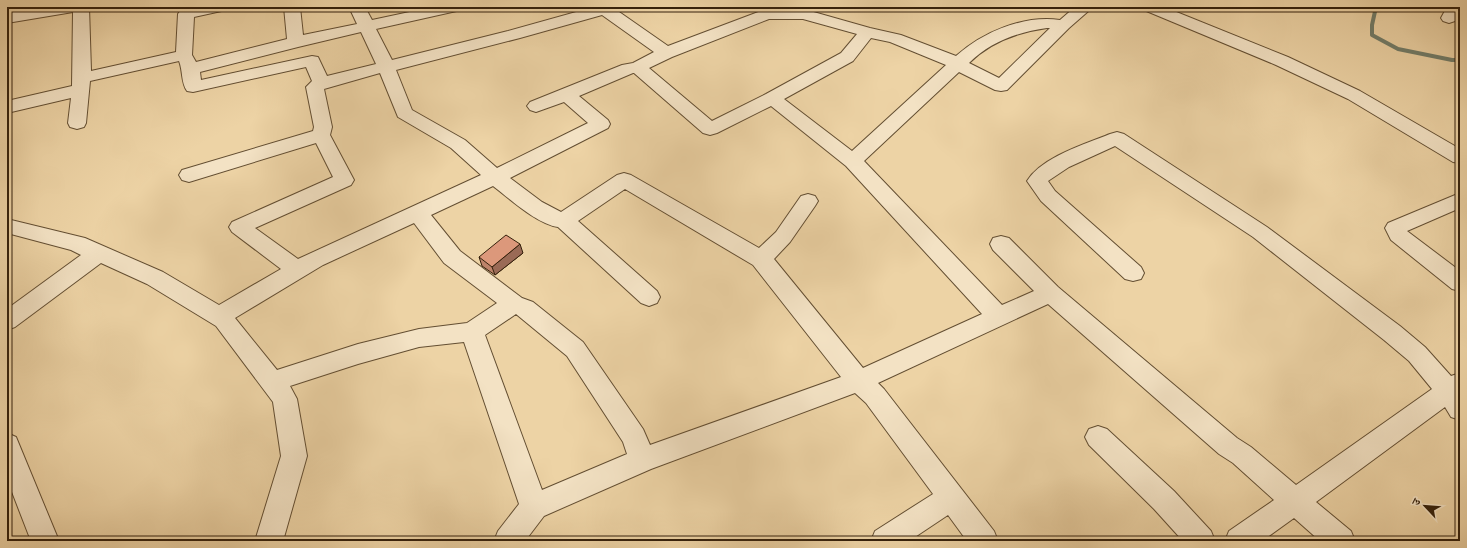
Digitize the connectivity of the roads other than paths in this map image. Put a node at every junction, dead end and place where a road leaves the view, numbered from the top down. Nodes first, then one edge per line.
1 (79, 7) edge
2 (220, 7) edge
3 (292, 7) edge
4 (357, 7) edge
5 (455, 7) edge
6 (1085, 7) edge
7 (1150, 7) edge
8 (603, 8) edge
9 (398, 13) edge
10 (7, 18) edge
11 (1063, 25) junction
12 (367, 28) junction
13 (867, 32) junction
14 (296, 42) junction
15 (666, 53) junction
16 (187, 62) junction
17 (957, 64) junction
18 (386, 66) junction
19 (638, 67) junction
20 (321, 83) junction
21 (81, 84) junction
22 (566, 95) junction
23 (772, 98) junction
24 (536, 106) dead end
25 (7, 107) edge
26 (77, 123) dead end
27 (321, 134) junction
28 (1460, 157) edge
29 (853, 161) junction
30 (189, 175) dead end
31 (495, 177) junction
32 (1460, 200) edge
33 (808, 201) dead end
34 (417, 212) junction
35 (564, 220) junction
36 (7, 226) edge
37 (1001, 244) dead end
38 (98, 254) junction
39 (761, 259) junction
40 (298, 269) junction
41 (1133, 273) dead end
42 (1460, 283) edge
43 (1050, 293) junction
44 (649, 297) dead end
45 (514, 304) junction
46 (218, 317) junction
47 (999, 317) junction
48 (7, 321) edge
49 (472, 332) junction
50 (859, 381) junction
51 (272, 382) junction
52 (1456, 394) edge
53 (1098, 437) dead end
54 (7, 445) edge
55 (642, 460) junction
56 (950, 498) junction
57 (1295, 501) junction
58 (534, 507) junction
59 (45, 541) edge
60 (269, 541) edge
61 (508, 541) edge
62 (885, 541) edge
63 (984, 541) edge
64 (1201, 541) edge
65 (1240, 541) edge
66 (1341, 541) edge

1 - 10 street
1 - 21 street
2 - 16 street
3 - 14 street
4 - 12 street
5 - 9 street
6 - 11 street
7 - 28 street
8 - 15 street
8 - 18 street
9 - 12 street
11 - 17 street
11 - 17 street
12 - 14 street
12 - 18 street
13 - 15 street
13 - 17 street
13 - 23 street
14 - 16 street
15 - 19 street
16 - 20 street
16 - 21 street
17 - 29 street
18 - 20 street
18 - 31 street
19 - 22 street
19 - 23 street
20 - 27 street
21 - 25 street
21 - 26 street
22 - 24 street
22 - 31 street
23 - 29 street
27 - 30 street
27 - 40 street
29 - 47 street
31 - 34 street
31 - 35 street
32 - 42 street
33 - 39 street
34 - 40 street
34 - 45 street
35 - 39 street
35 - 44 street
36 - 38 street
37 - 43 street
38 - 46 street
38 - 48 street
39 - 50 street
40 - 46 street
41 - 52 street
43 - 47 street
43 - 57 street
45 - 49 street
45 - 55 street
46 - 51 street
47 - 50 street
49 - 51 street
49 - 58 street
50 - 55 street
50 - 56 street
51 - 60 street
52 - 57 street
53 - 64 street
54 - 59 street
55 - 58 street
56 - 62 street
56 - 63 street
57 - 65 street
57 - 66 street
58 - 61 street

